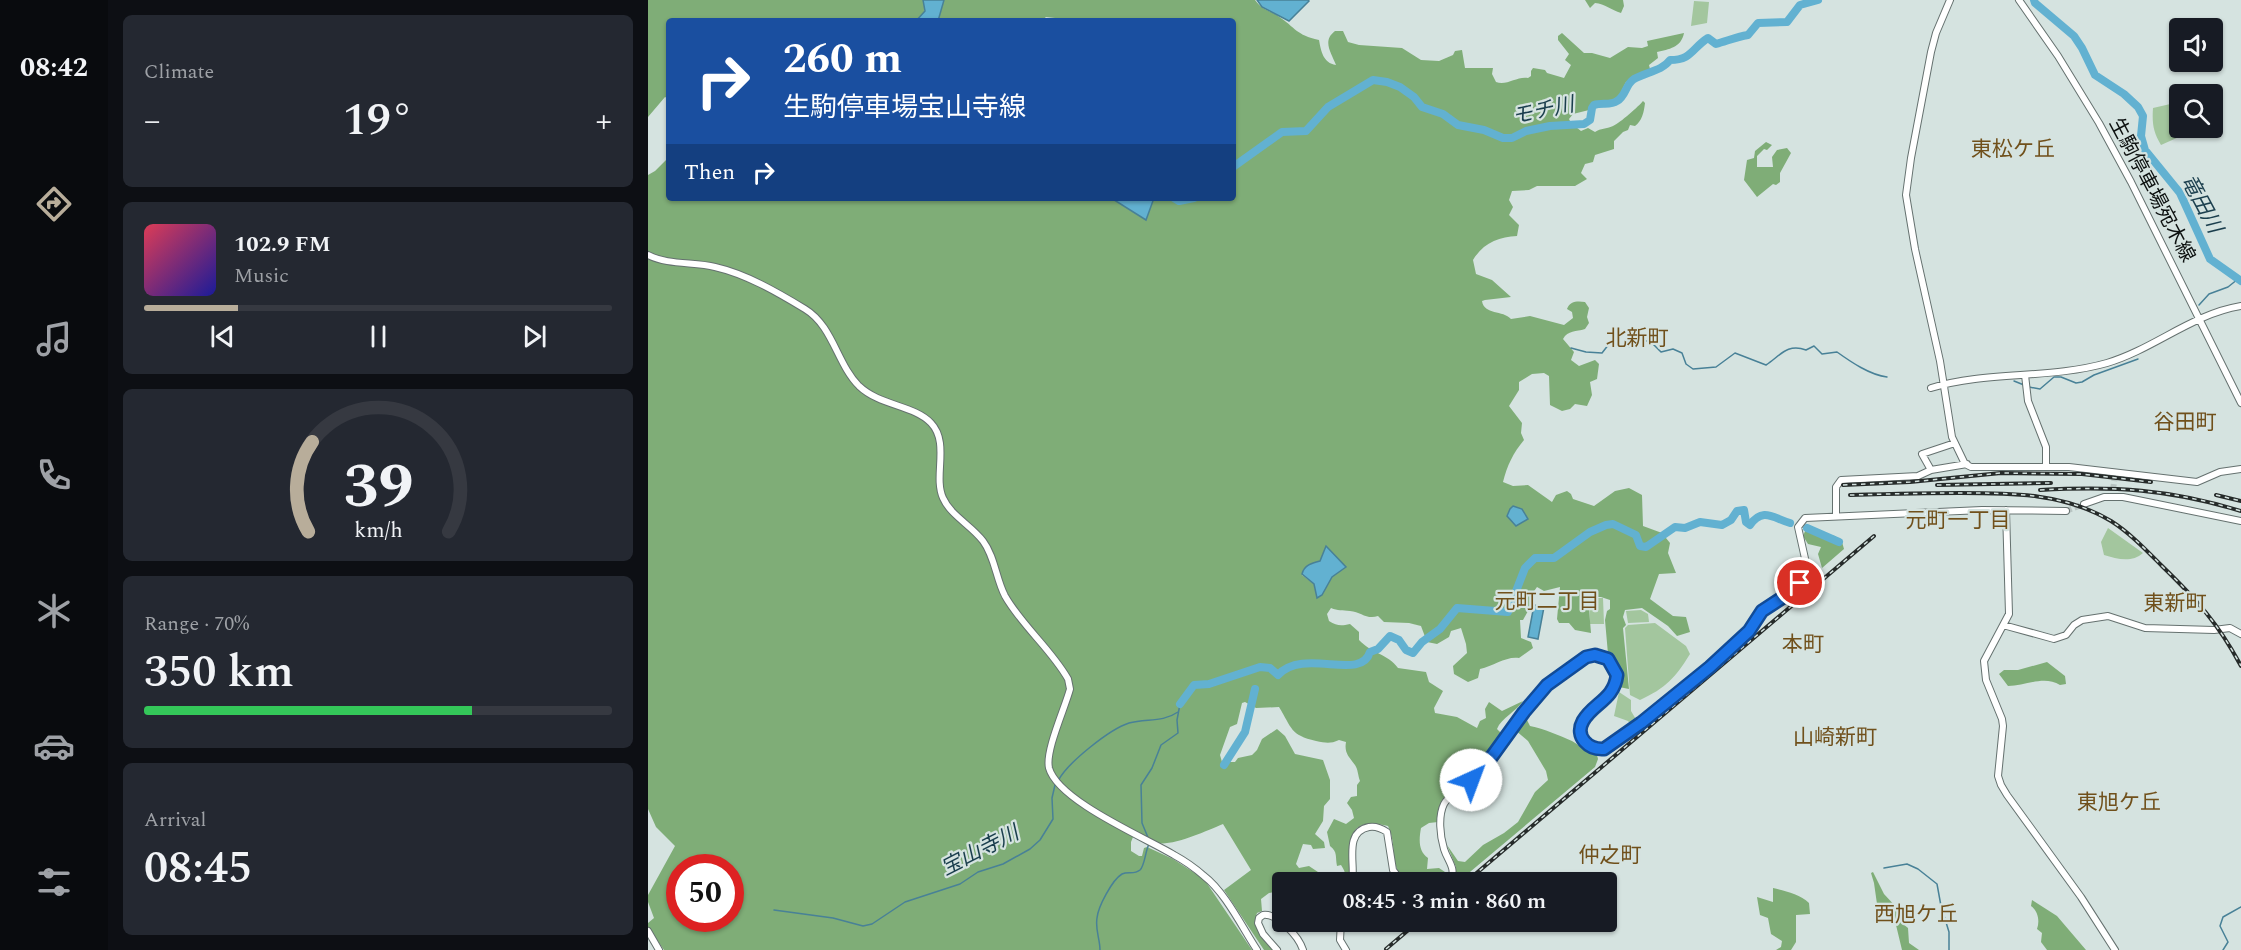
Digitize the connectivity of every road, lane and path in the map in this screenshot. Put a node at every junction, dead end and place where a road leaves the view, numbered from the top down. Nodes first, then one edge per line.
1 (1950, 0) edge
2 (2019, 0) edge
3 (648, 255) edge
4 (2241, 306) edge
5 (2198, 319) junction
6 (2025, 375) junction
7 (1944, 384) junction
8 (1931, 388) dead end
9 (2241, 403) edge
10 (1955, 443) junction
11 (1965, 464) junction
12 (2046, 466) junction
13 (2241, 469) edge
14 (1931, 470) junction
15 (2084, 504) tunnel mouth
16 (2006, 510) junction
17 (2066, 511) tunnel mouth
18 (1836, 516) junction
19 (2241, 521) edge
20 (2003, 625) junction
21 (2241, 634) edge
22 (1352, 872) edge
23 (1394, 872) edge
24 (1453, 872) edge
25 (648, 931) edge
26 (1340, 932) edge
27 (660, 950) edge
28 (1257, 950) edge
29 (1277, 950) edge
30 (1303, 950) edge
31 (1346, 950) edge
32 (2115, 950) edge

1 - 7 street
2 - 5 street, 生駒停車場宛木線
3 - 28 street
4 - 5 street
5 - 6 street
5 - 9 street, 生駒停車場宛木線
6 - 7 street
6 - 12 street
7 - 8 street
7 - 10 street
10 - 11 street
10 - 14 street
11 - 12 street
11 - 14 street
12 - 13 street
14 - 18 street
15 - 19 street
16 - 17 street
16 - 18 street
16 - 20 street
18 - 24 street
20 - 21 street
20 - 32 street
22 - 23 street
25 - 27 street
26 - 31 street
29 - 30 street

